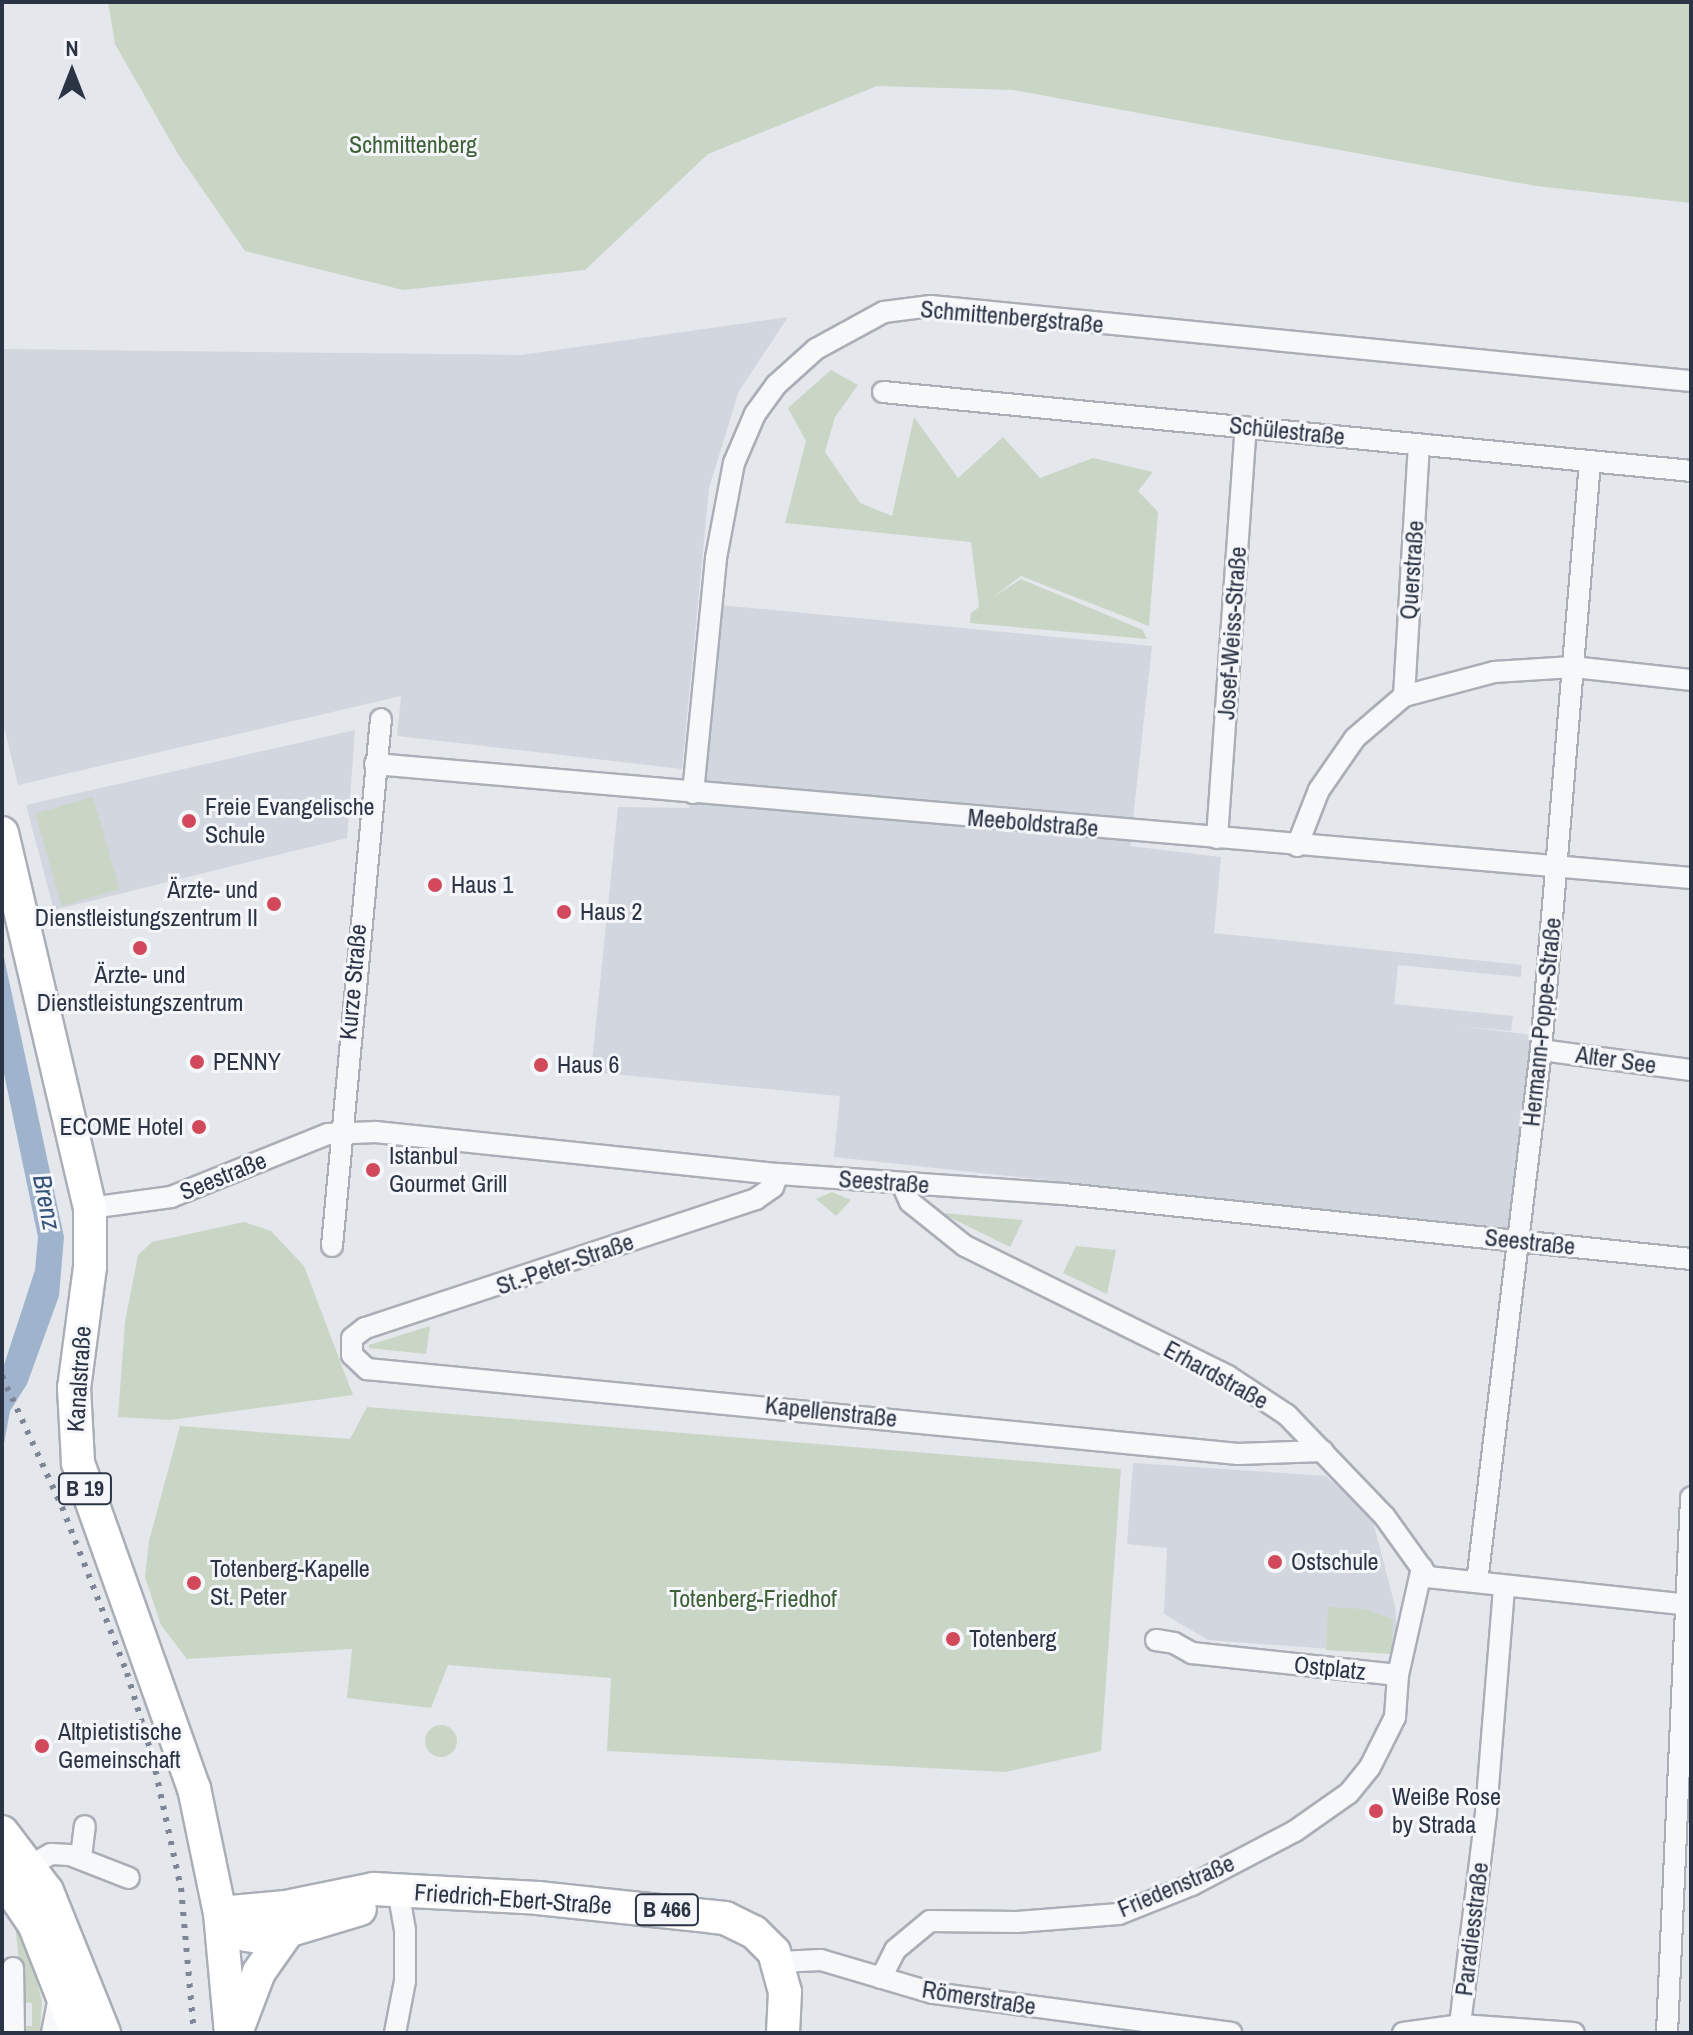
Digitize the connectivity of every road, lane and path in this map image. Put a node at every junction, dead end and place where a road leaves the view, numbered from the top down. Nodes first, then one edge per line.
1 (1691, 381) edge
2 (883, 392) dead end
3 (1246, 427) junction
4 (1419, 444) junction
5 (1590, 461) junction
6 (1691, 471) edge
7 (1573, 667) junction
8 (1691, 680) edge
9 (1404, 696) junction
10 (381, 719) dead end
11 (375, 764) junction
12 (693, 793) junction
13 (2, 833) edge
14 (1217, 838) junction
15 (1297, 846) junction
16 (1556, 867) junction
17 (1691, 878) edge
18 (1541, 1050) junction
19 (1691, 1070) edge
20 (341, 1132) junction
21 (778, 1174) junction
22 (902, 1184) junction
23 (90, 1208) junction
24 (1518, 1240) junction
25 (332, 1246) dead end
26 (1691, 1259) edge
27 (351, 1348) joint
28 (1323, 1451) junction
29 (1691, 1498) edge
30 (1422, 1568) junction
31 (1477, 1582) junction
32 (1504, 1586) junction
33 (1687, 1605) edge
34 (1156, 1640) dead end
35 (1398, 1675) junction
36 (85, 1826) dead end
37 (2, 1832) edge
38 (81, 1857) junction
39 (16, 1872) edge
40 (129, 1878) dead end
41 (398, 1892) junction
42 (220, 1913) junction
43 (285, 1935) junction
44 (779, 1962) junction
45 (13, 1968) dead end
46 (881, 1978) junction
47 (61, 1988) junction
48 (1129, 2028) edge
49 (1460, 2029) edge
50 (14, 2033) edge
51 (52, 2033) edge
52 (77, 2033) edge
53 (104, 2033) edge
54 (233, 2033) edge
55 (395, 2033) edge
56 (783, 2033) edge
57 (1231, 2033) edge
58 (1403, 2033) edge
59 (1574, 2033) edge
60 (1667, 2033) edge

1 - 12 street, Schmittenbergstraße
2 - 3 street, Schülestraße
3 - 4 street, Schülestraße
3 - 14 street, Josef-Weiss-Straße
4 - 5 street, Schülestraße
4 - 9 street, Querstraße
5 - 6 street, Schülestraße
5 - 7 street, Hermann-Poppe-Straße
7 - 8 street
7 - 9 street
7 - 16 street, Hermann-Poppe-Straße
9 - 15 street
10 - 11 street, Kurze Straße
11 - 12 street, Meeboldstraße
11 - 20 street, Kurze Straße
12 - 14 street, Meeboldstraße
13 - 23 main road, Kanalstraße / B 19
14 - 15 street, Meeboldstraße
15 - 16 street, Meeboldstraße
16 - 17 street, Meeboldstraße
16 - 18 street, Hermann-Poppe-Straße
18 - 19 street, Alter See
18 - 24 street, Hermann-Poppe-Straße
20 - 21 street, Seestraße
20 - 23 street, Seestraße
20 - 25 street, Kurze Straße
21 - 22 street, Seestraße
21 - 27 street, St.-Peter-Straße
22 - 24 street, Seestraße
22 - 28 street, Erhardstraße
23 - 42 main road, Kanalstraße / B 19
24 - 26 street, Seestraße
24 - 31 street, Hermann-Poppe-Straße
27 - 28 street, Kapellenstraße
28 - 30 street, Erhardstraße
29 - 33 street
30 - 31 street
30 - 35 street, Ostplatz
31 - 32 street
32 - 33 street
32 - 49 street, Paradiesstraße
33 - 60 street
34 - 35 street, Ostplatz
35 - 46 street, Friedenstraße
36 - 38 street
37 - 39 main road
38 - 39 street
38 - 40 street
39 - 47 main road
39 - 53 main road
41 - 42 main road, Friedrich-Ebert-Straße / B 466
41 - 43 main road, Friedrich-Ebert-Straße / B 466
41 - 44 main road, Friedrich-Ebert-Straße / B 466
41 - 55 street, Friedrich-Ebert-Straße
42 - 43 main road, Friedrich-Ebert-Straße / B 466
42 - 54 main road, B 19
43 - 54 main road
44 - 46 street, Römerstraße
44 - 56 main road
45 - 50 street
46 - 48 street, Römerstraße
47 - 51 street
47 - 52 main road
48 - 57 street, Römerstraße
49 - 58 street
49 - 59 street

